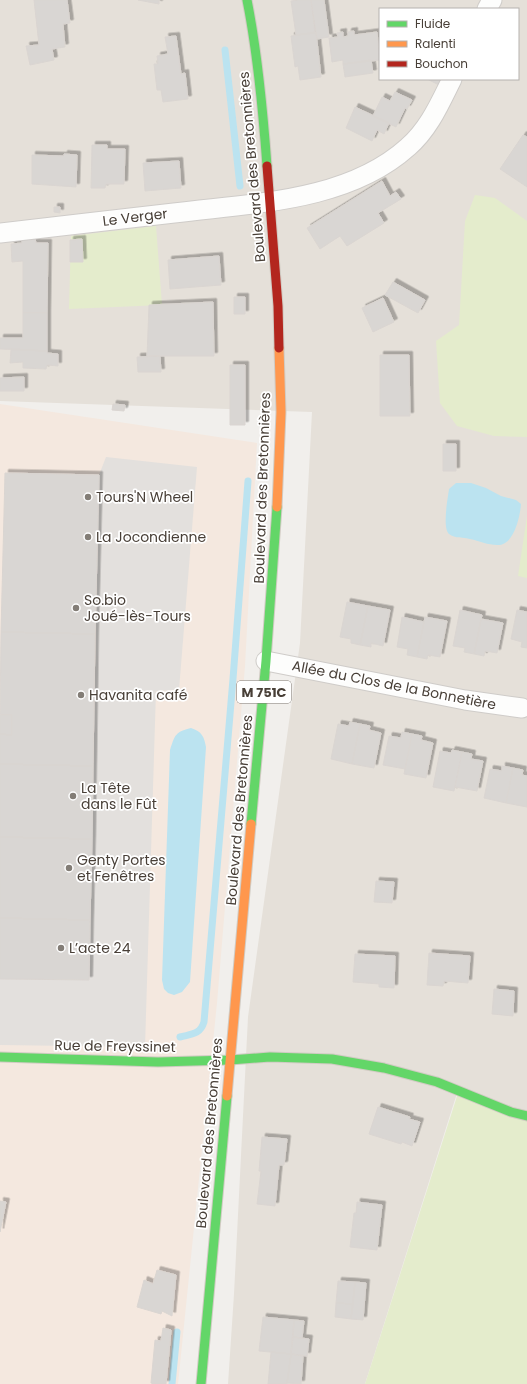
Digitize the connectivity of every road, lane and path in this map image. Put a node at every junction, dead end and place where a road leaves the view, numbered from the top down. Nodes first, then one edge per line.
1 (247, 0) edge
2 (451, 80) edge
3 (271, 201) junction
4 (0, 233) edge
5 (266, 661) junction
6 (522, 708) dead end
7 (0, 1057) edge
8 (230, 1060) junction
9 (527, 1116) edge
10 (202, 1384) edge

1 - 3 main road, Boulevard des Bretonnières / M 751C
2 - 3 street, Le Verger
3 - 4 street, Le Verger
3 - 5 main road, Boulevard des Bretonnières / M 751C
5 - 6 street, Allée du Clos de la Bonnetière
5 - 8 main road, Boulevard des Bretonnières / M 751C
7 - 8 main road, Rue de Freyssinet
8 - 9 main road, Rue de Freyssinet
8 - 10 main road, Boulevard des Bretonnières / M 751C

